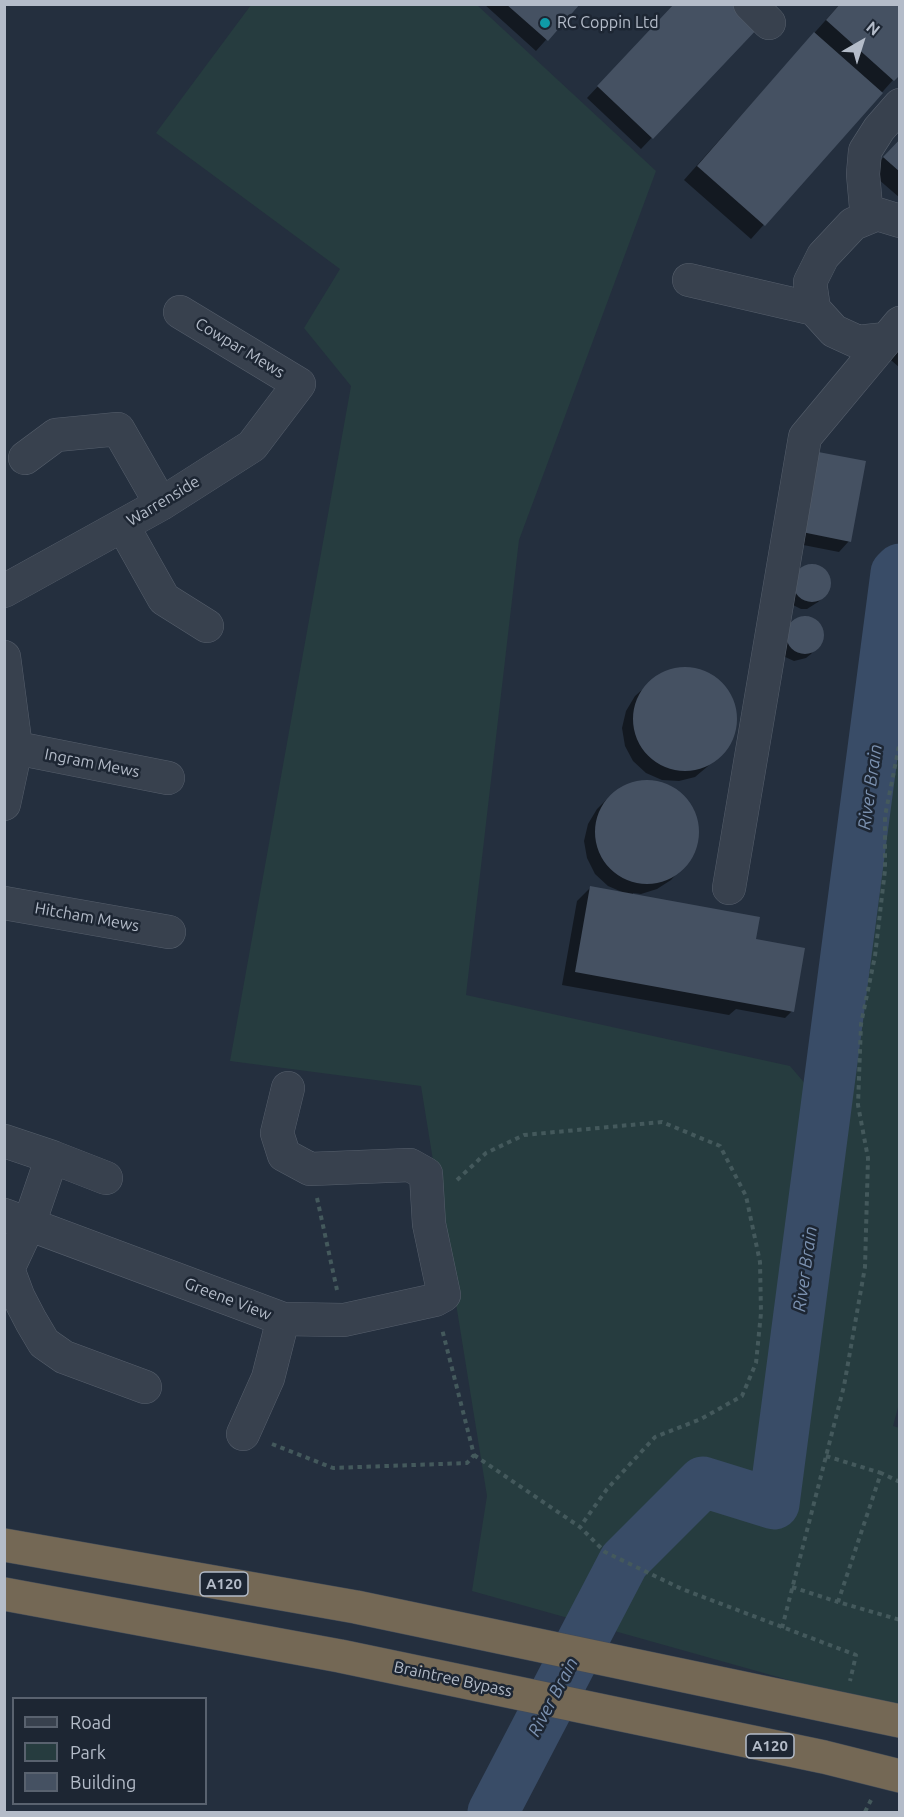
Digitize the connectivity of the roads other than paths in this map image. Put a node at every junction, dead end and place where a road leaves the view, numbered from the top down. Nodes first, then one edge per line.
1 (900, 105) edge
2 (867, 218) junction
3 (900, 221) edge
4 (689, 280) dead end
5 (814, 309) junction
6 (180, 312) dead end
7 (893, 331) edge
8 (299, 384) joint
9 (25, 458) dead end
10 (161, 504) junction
11 (123, 526) junction
12 (4, 591) edge
13 (207, 626) dead end
14 (4, 657) edge
15 (16, 748) junction
16 (168, 778) dead end
17 (4, 804) edge
18 (729, 888) dead end
19 (4, 903) edge
20 (169, 932) dead end
21 (288, 1088) dead end
22 (4, 1141) edge
23 (52, 1157) junction
24 (106, 1178) dead end
25 (17, 1219) edge
26 (6, 1270) edge
27 (283, 1319) junction
28 (145, 1387) dead end
29 (243, 1434) road end
30 (4, 1545) edge
31 (4, 1594) edge
32 (900, 1721) edge
33 (900, 1776) edge

1 - 2 street
2 - 3 street
2 - 5 street
4 - 5 street
5 - 7 street
6 - 8 street, Cowpar Mews
7 - 18 street
8 - 10 street, Warrenside
9 - 10 street
10 - 11 street, Warrenside
11 - 12 street, Warrenside
11 - 13 street
14 - 15 street
15 - 16 street, Ingram Mews
15 - 17 street
19 - 20 street, Hitcham Mews
21 - 27 street, Greene View
22 - 23 street
23 - 24 street
23 - 25 street
25 - 26 street
25 - 27 street, Greene View
26 - 28 street
27 - 29 street
30 - 32 highway, A120
31 - 33 highway, Braintree Bypass / A120

